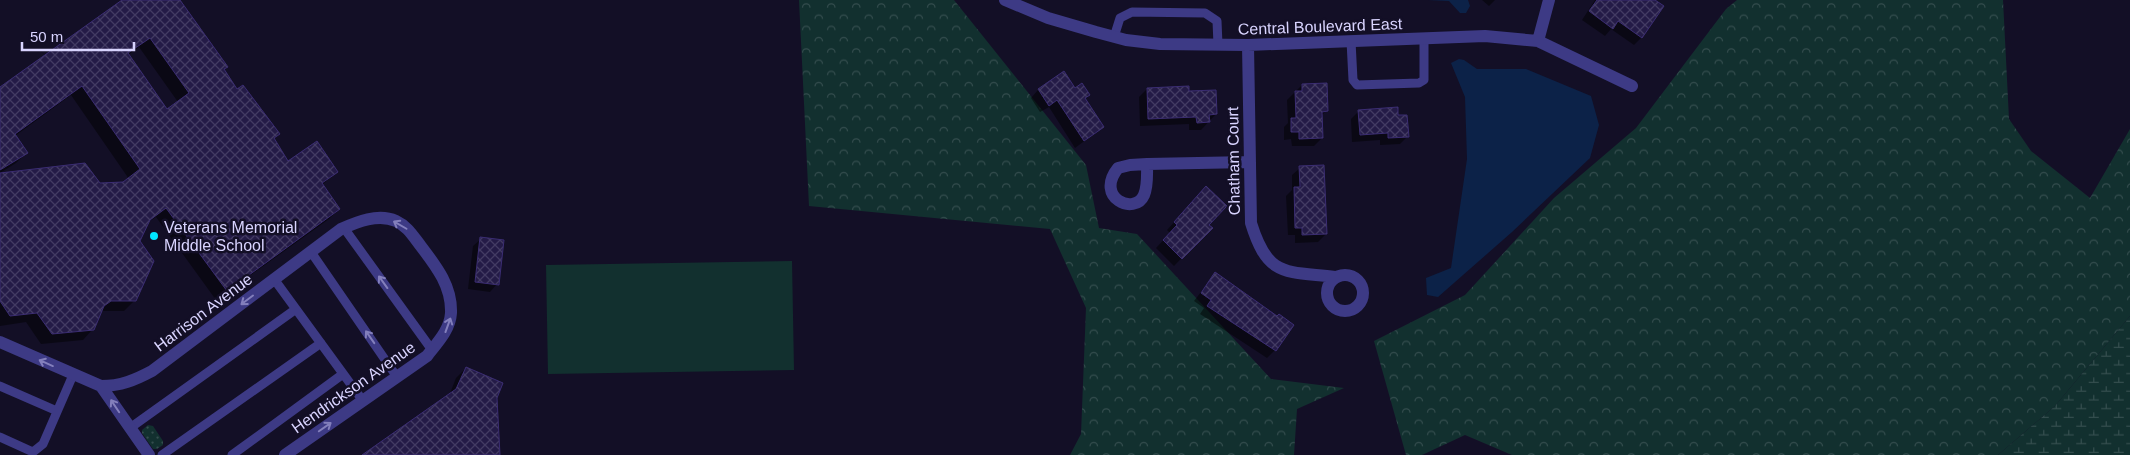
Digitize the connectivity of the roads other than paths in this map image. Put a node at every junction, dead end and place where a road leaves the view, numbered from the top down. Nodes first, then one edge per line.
1 (1005, 0) edge
2 (1550, 0) edge
3 (1114, 37) junction
4 (1424, 38) junction
5 (1351, 41) junction
6 (1538, 41) junction
7 (1218, 45) junction
8 (1248, 45) junction
9 (1632, 86) dead end
10 (1249, 162) junction
11 (1147, 164) dead end
12 (344, 228) junction
13 (311, 252) junction
14 (432, 260) joint
15 (1335, 277) dead end
16 (274, 279) junction
17 (296, 309) junction
18 (0, 342) edge
19 (321, 343) junction
20 (432, 350) junction
21 (343, 374) junction
22 (73, 375) junction
23 (397, 377) junction
24 (0, 386) edge
25 (101, 386) junction
26 (362, 401) junction
27 (57, 411) junction
28 (130, 428) junction
29 (0, 437) edge
30 (149, 455) edge
31 (162, 455) edge
32 (232, 455) edge
33 (285, 455) edge

1 - 3 street, Central Boulevard East
2 - 6 street
3 - 7 street, Central Boulevard East
3 - 7 lane
4 - 5 street, Central Boulevard East
4 - 5 lane
4 - 6 street, Central Boulevard East
5 - 8 street, Central Boulevard East
6 - 9 street, Central Boulevard East
7 - 8 street, Central Boulevard East
8 - 10 street, Chatham Court
10 - 11 street
10 - 15 street, Chatham Court
12 - 13 street, Harrison Avenue
14 -> 12 street, Harrison Avenue
20 -> 12 lane
13 - 16 street, Harrison Avenue
23 -> 13 lane
20 -> 14 street, Hendrickson Avenue
16 - 17 lane
16 -> 25 street, Harrison Avenue
17 - 19 lane
17 - 28 lane
22 -> 18 street, Harrison Avenue
19 - 21 lane
19 - 31 lane
20 - 23 street, Hendrickson Avenue
21 - 26 lane
21 - 32 lane
22 - 25 street, Harrison Avenue
22 - 27 lane
23 - 26 street, Hendrickson Avenue
24 - 27 lane
28 -> 25 street
33 -> 26 street, Hendrickson Avenue
27 - 29 lane
28 - 30 street

